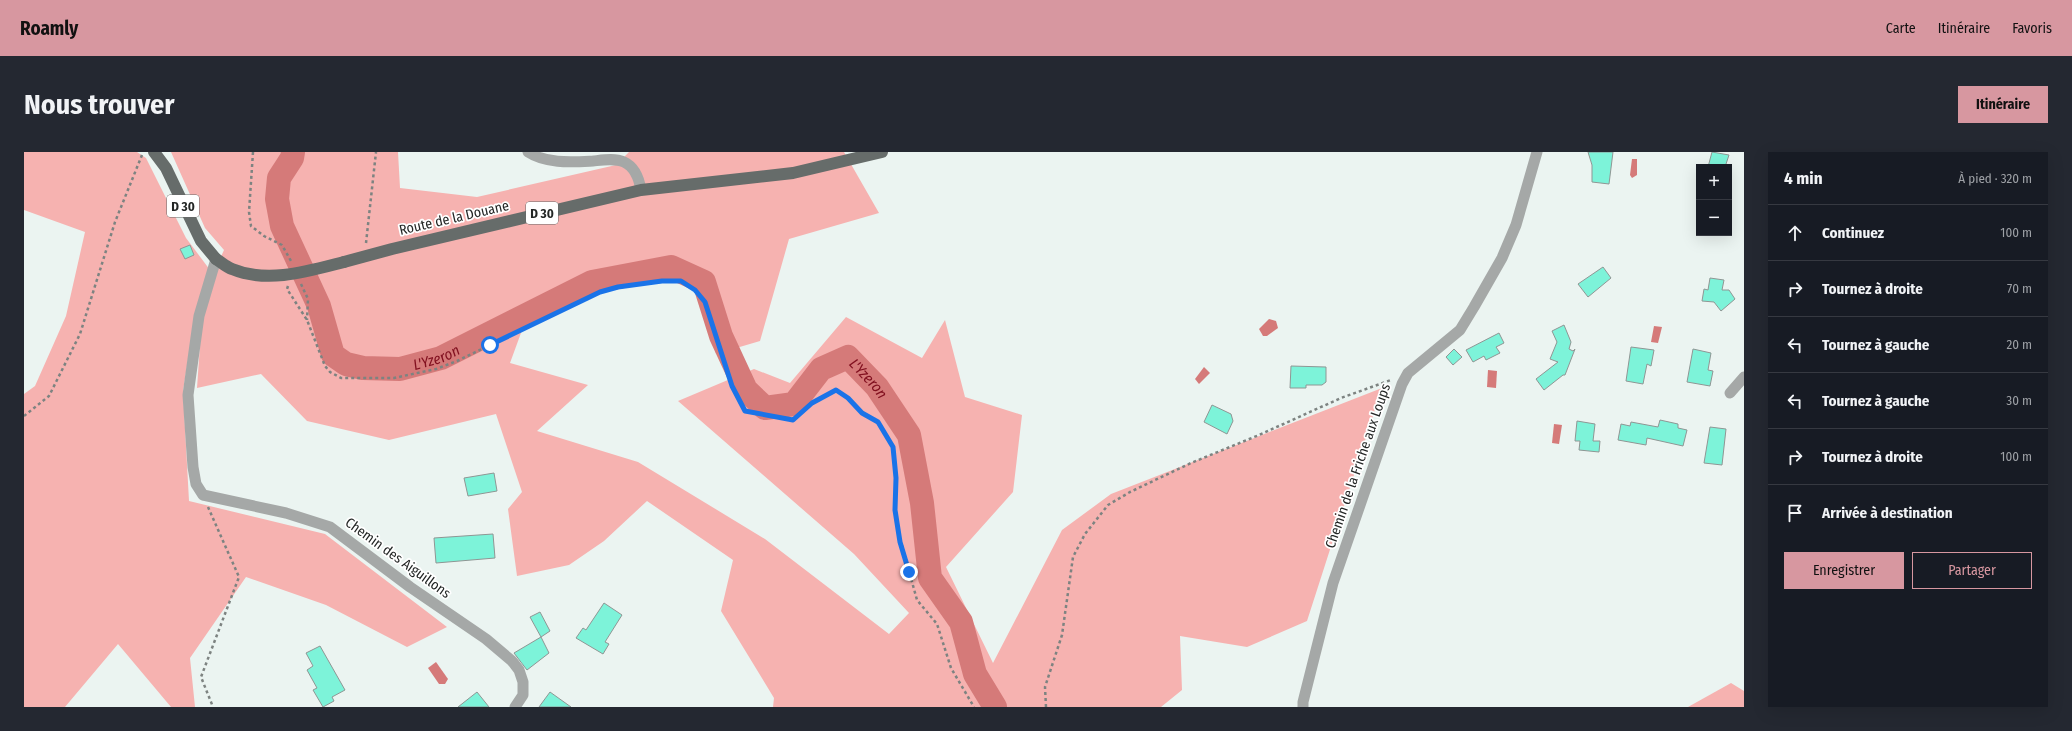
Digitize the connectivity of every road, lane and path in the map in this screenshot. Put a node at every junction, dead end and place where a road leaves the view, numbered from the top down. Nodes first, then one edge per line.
1 (143, 152) edge
2 (154, 152) edge
3 (253, 152) edge
4 (376, 152) edge
5 (528, 152) edge
6 (882, 152) edge
7 (1537, 152) edge
8 (641, 190) junction
9 (366, 255) junction
10 (216, 259) junction
11 (292, 264) dead end
12 (298, 278) dead end
13 (288, 283) dead end
14 (307, 320) junction
15 (1408, 373) junction
16 (1744, 377) edge
17 (1730, 393) dead end
18 (24, 416) edge
19 (203, 495) junction
20 (214, 707) edge
21 (515, 707) edge
22 (974, 707) edge
23 (1046, 707) edge
24 (1303, 707) edge

1 - 18 path
2 - 10 main road, D 30
3 - 11 path
4 - 9 path
5 - 8 street
6 - 8 main road, Route de la Douane / D 30
7 - 15 street, Chemin de la Friche aux Loups
8 - 9 main road, Route de la Douane / D 30
9 - 10 main road, Route de la Douane / D 30, bridge
10 - 19 street
12 - 14 path
13 - 14 path
14 - 22 path
15 - 23 path
15 - 24 street, Chemin de la Friche aux Loups
16 - 17 street
19 - 20 path
19 - 21 street, Chemin des Aiguillons

